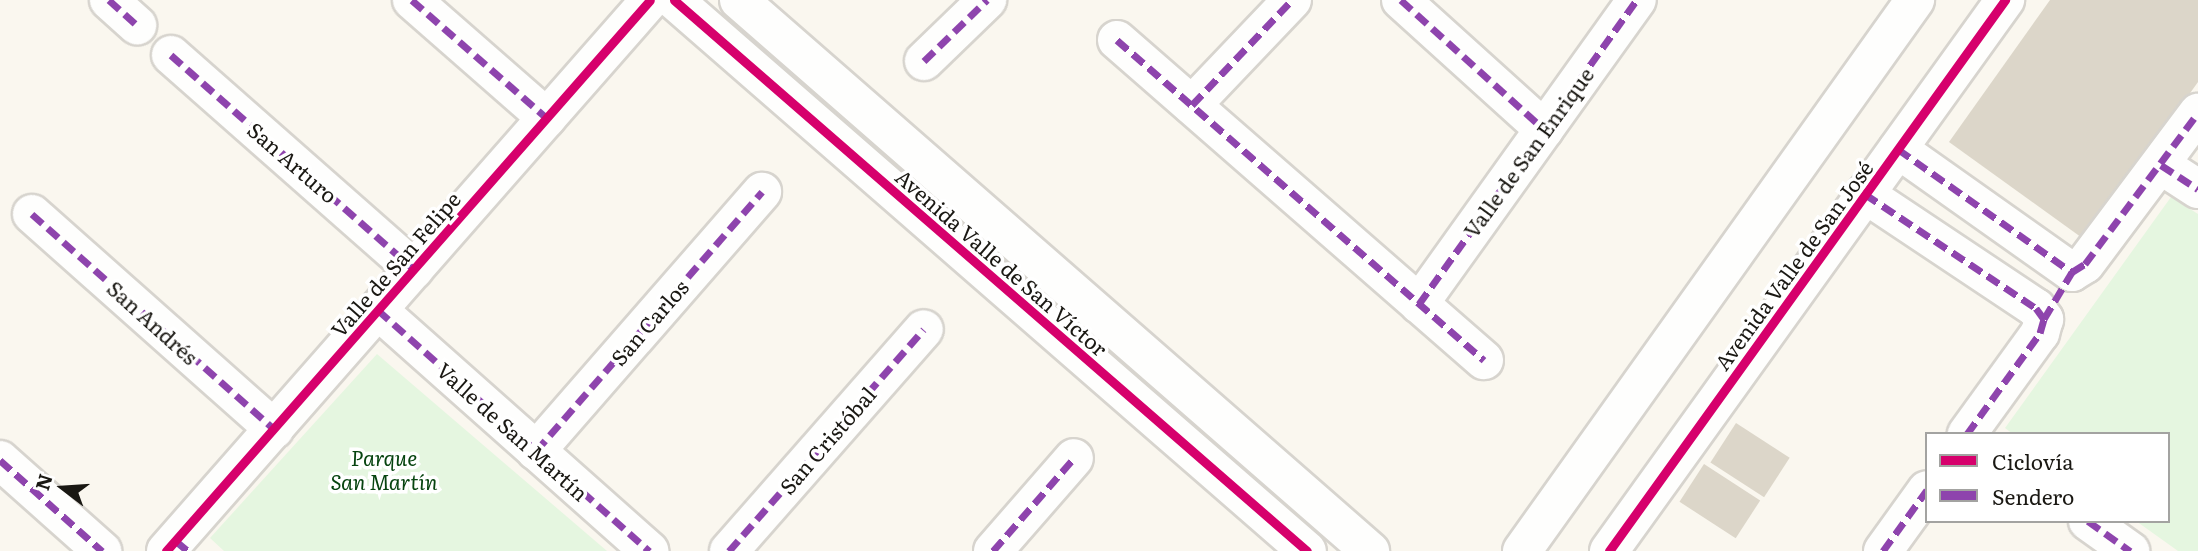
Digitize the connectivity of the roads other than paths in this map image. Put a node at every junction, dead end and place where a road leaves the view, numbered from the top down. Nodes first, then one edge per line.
1 (109, 0) edge
2 (412, 0) edge
3 (650, 0) edge
4 (674, 0) edge
5 (739, 0) edge
6 (1292, 0) edge
7 (1401, 0) edge
8 (1637, 0) edge
9 (1915, 0) edge
10 (2005, 0) edge
11 (984, 1) edge
12 (137, 25) dead end
13 (1117, 40) dead end
14 (171, 55) dead end
15 (924, 61) dead end
16 (1192, 105) junction
17 (2198, 113) edge
18 (547, 118) junction
19 (1544, 129) junction
20 (1898, 149) junction
21 (2161, 164) junction
22 (2198, 189) edge
23 (762, 192) dead end
24 (1865, 194) junction
25 (32, 215) dead end
26 (414, 269) junction
27 (1419, 304) junction
28 (378, 310) junction
29 (924, 329) dead end
30 (1484, 360) dead end
31 (274, 429) junction
32 (1968, 432) edge
33 (536, 451) junction
34 (1074, 458) dead end
35 (0, 460) edge
36 (1925, 493) edge
37 (2091, 523) edge
38 (177, 548) edge
39 (103, 551) edge
40 (649, 551) edge
41 (729, 551) edge
42 (993, 551) edge
43 (1307, 551) edge
44 (1370, 551) edge
45 (1522, 551) edge
46 (1609, 551) edge
47 (1883, 551) edge
48 (2130, 551) edge

1 - 12 street
2 - 18 street
3 - 18 street, Valle de San Felipe
4 - 43 street, Avenida Valle de San Víctor
5 - 44 street, Avenida Valle de San Víctor
6 - 16 street
7 - 19 street
8 - 19 street, Valle de San Enrique
9 - 45 street
10 - 20 street, Avenida Valle de San José
11 - 15 street
13 - 16 street
14 - 26 street, San Arturo
16 - 27 street
17 - 21 street
18 - 26 street, Valle de San Felipe
19 - 27 street, Valle de San Enrique
20 - 21 street
20 - 24 street, Avenida Valle de San José
21 - 22 street
23 - 33 street, San Carlos
24 - 32 street
24 - 46 street, Avenida Valle de San José
25 - 31 street, San Andrés
26 - 28 street, Valle de San Felipe
27 - 30 street
28 - 31 street, Valle de San Felipe
28 - 33 street, Valle de San Martín
29 - 41 street, San Cristóbal
31 - 38 street, Valle de San Felipe
33 - 40 street, Valle de San Martín
34 - 42 street
35 - 39 street
36 - 47 street
37 - 48 street

